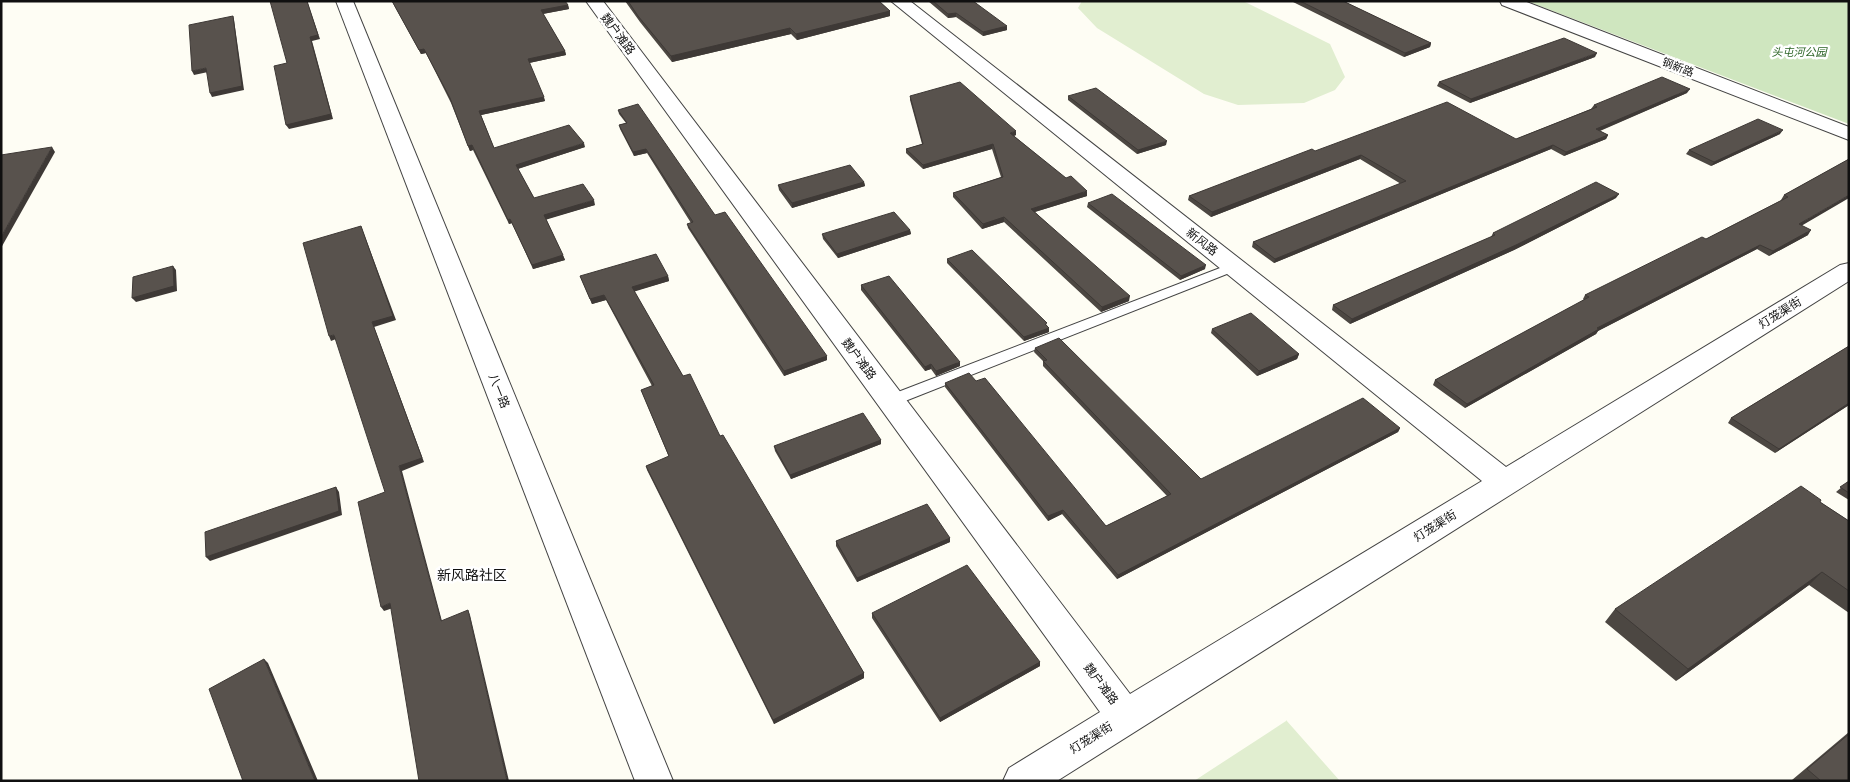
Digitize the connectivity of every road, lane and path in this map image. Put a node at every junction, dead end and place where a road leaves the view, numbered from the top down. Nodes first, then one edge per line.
1 (344, 1) edge
2 (594, 1) edge
3 (898, 1) edge
4 (1508, 1) edge
5 (1849, 134) edge
6 (1233, 267) junction
7 (1849, 270) edge
8 (890, 401) junction
9 (1505, 483) junction
10 (1125, 717) junction
11 (654, 781) edge
12 (1022, 781) edge

1 - 11 street, 八一路
2 - 8 street, 魏户滩路
3 - 6 street, 新风路
4 - 5 street, 钢新路
6 - 8 lane
6 - 9 street, 新风路
7 - 9 street, 灯笼渠街
8 - 10 street, 魏户滩路
9 - 10 street, 灯笼渠街
10 - 12 street, 灯笼渠街

